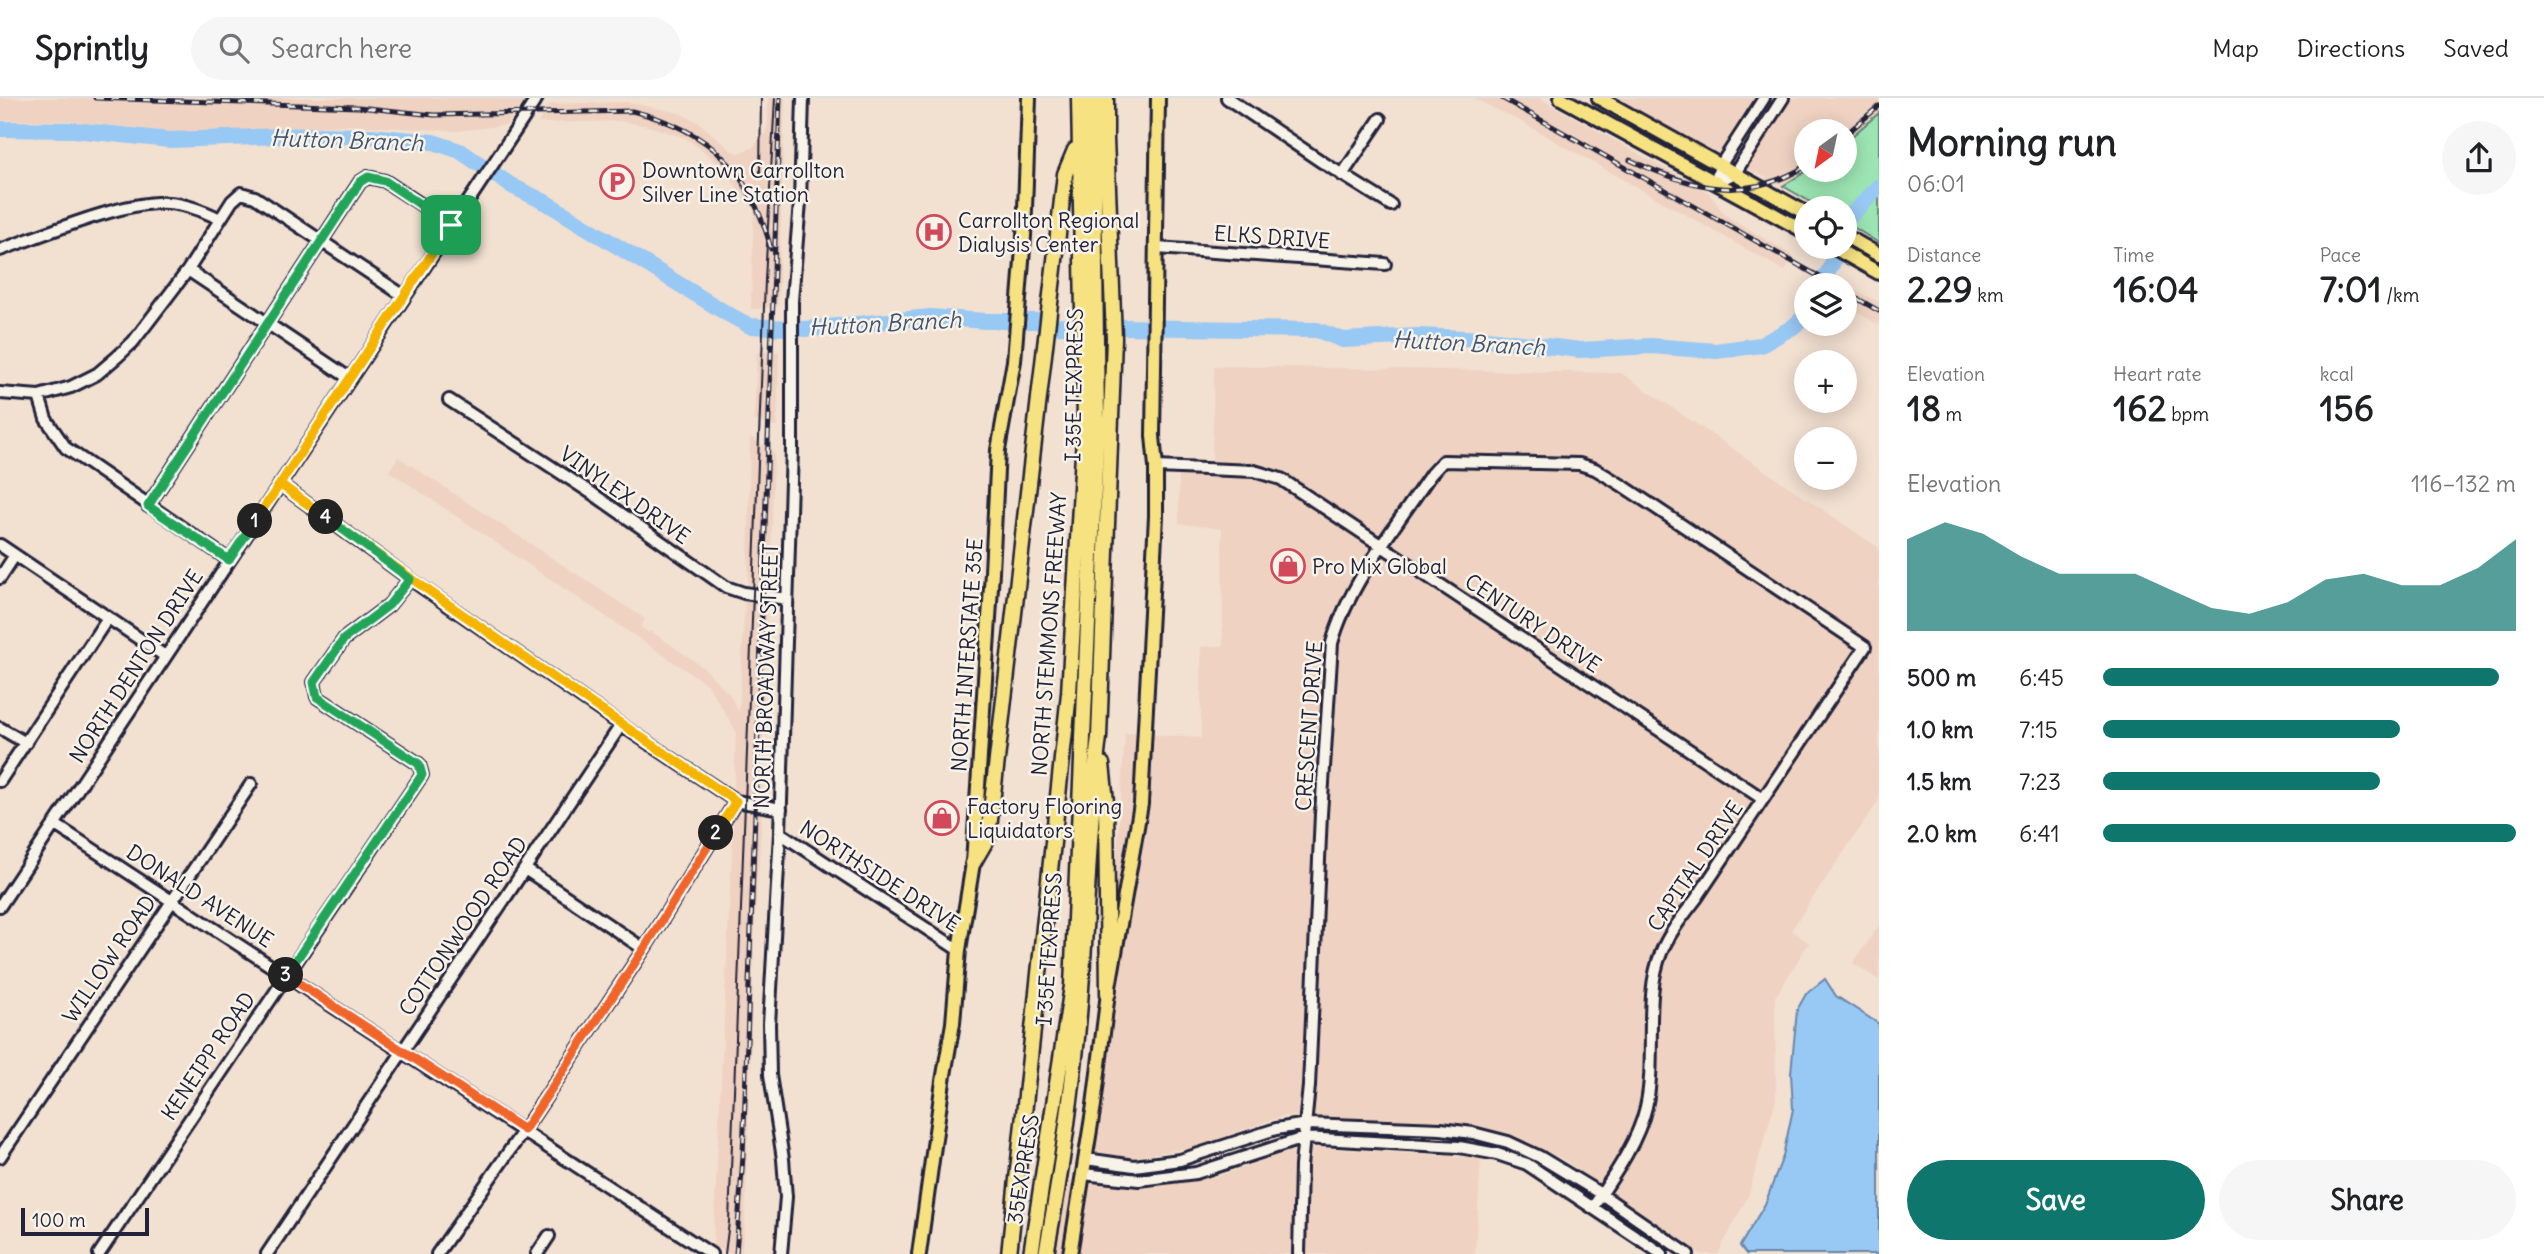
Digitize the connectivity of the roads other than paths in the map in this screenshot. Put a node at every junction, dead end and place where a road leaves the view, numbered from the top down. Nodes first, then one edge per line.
1 (537, 98) edge
2 (803, 98) edge
3 (1029, 98) edge
4 (1079, 98) edge
5 (1093, 98) edge
6 (1106, 98) edge
7 (1227, 98) edge
8 (1561, 98) edge
9 (1599, 98) edge
10 (1765, 98) edge
11 (1783, 98) edge
12 (1158, 101) edge
13 (1381, 119) dead end
14 (1078, 145) junction
15 (1720, 166) junction
16 (1735, 173) junction
17 (1342, 175) junction
18 (1715, 183) junction
19 (1391, 205) dead end
20 (1794, 206) edge
21 (220, 219) junction
22 (451, 225) junction
23 (1794, 225) edge
24 (1857, 242) edge
25 (322, 243) junction
26 (1157, 248) junction
27 (0, 250) edge
28 (1879, 255) edge
29 (1855, 259) edge
30 (1385, 264) dead end
31 (188, 270) junction
32 (1878, 272) edge
33 (404, 296) junction
34 (268, 323) junction
35 (349, 378) junction
36 (0, 393) edge
37 (39, 396) junction
38 (449, 400) dead end
39 (1098, 422) junction
40 (1156, 467) junction
41 (280, 484) junction
42 (148, 506) junction
43 (0, 545) edge
44 (1383, 547) junction
45 (15, 555) junction
46 (229, 560) junction
47 (0, 578) edge
48 (410, 579) junction
49 (787, 599) junction
50 (107, 619) junction
51 (1865, 647) joint
52 (165, 656) junction
53 (621, 725) junction
54 (0, 728) edge
55 (1099, 737) junction
56 (26, 743) junction
57 (0, 781) edge
58 (251, 784) dead end
59 (1763, 799) junction
60 (736, 801) junction
61 (781, 809) junction
62 (54, 824) junction
63 (780, 833) junction
64 (972, 863) junction
65 (525, 869) junction
66 (172, 900) junction
67 (0, 906) edge
68 (644, 949) junction
69 (959, 950) junction
70 (286, 975) junction
71 (1108, 993) junction
72 (402, 1051) junction
73 (1056, 1090) joint
74 (1307, 1124) junction
75 (524, 1130) junction
76 (1304, 1138) junction
77 (0, 1157) edge
78 (1086, 1158) junction
79 (1083, 1174) junction
80 (1601, 1194) junction
81 (1593, 1207) junction
82 (549, 1236) dead end
83 (99, 1254) edge
84 (267, 1254) edge
85 (437, 1254) edge
86 (537, 1254) edge
87 (711, 1254) edge
88 (780, 1254) edge
89 (919, 1254) edge
90 (1009, 1254) edge
91 (1031, 1254) edge
92 (1046, 1254) edge
93 (1070, 1254) edge
94 (1300, 1254) edge
95 (1662, 1254) edge
96 (1688, 1254) edge

1 - 22 street, NORTH DENTON DRIVE
2 - 49 street, NORTH BROADWAY STREET
3 - 64 main road, NORTH INTERSTATE 35E
4 - 14 highway, NORTH STEMMONS FREEWAY
5 - 39 highway, I 35E TEXPRESS
6 - 39 highway, NORTH STEMMONS FREEWAY
7 - 17 street
8 - 18 main road
9 - 15 main road
10 - 15 street
11 - 16 street
12 - 26 main road
13 - 17 street
14 - 39 highway, NORTH STEMMONS FREEWAY
14 - 64 highway
15 - 16 main road
15 - 18 street
16 - 18 street
16 - 20 main road
17 - 19 street
18 - 23 main road
21 - 25 street
21 - 27 street
21 - 31 street
22 - 25 street
22 - 33 street, NORTH DENTON DRIVE
24 - 28 main road
25 - 33 street
25 - 34 street
26 - 30 street, ELKS DRIVE
26 - 40 main road
29 - 32 main road
31 - 34 street
31 - 37 street
33 - 35 street, NORTH DENTON DRIVE
34 - 35 street
34 - 42 street
35 - 41 street, NORTH DENTON DRIVE
36 - 37 street
37 - 42 street
38 - 49 street, VINYLEX DRIVE
39 - 55 highway, NORTH STEMMONS FREEWAY
39 - 73 highway, I 35E TEXPRESS
39 - 90 highway, NORTH STEMMONS FREEWAY
40 - 44 street, CENTURY DRIVE
40 - 71 main road
41 - 46 street, NORTH DENTON DRIVE
41 - 48 street, NORTHSIDE DRIVE
42 - 46 street
43 - 45 street
44 - 51 street, CRESCENT DRIVE
44 - 59 street, CENTURY DRIVE
44 - 74 street, CRESCENT DRIVE
45 - 47 street
45 - 50 street
46 - 52 street, NORTH DENTON DRIVE
48 - 53 street, NORTHSIDE DRIVE
48 - 70 street, KENEIPP ROAD
49 - 61 street, NORTH BROADWAY STREET
50 - 52 street
50 - 56 street
51 - 59 street, CAPITAL DRIVE
52 - 62 street, NORTH DENTON DRIVE
53 - 60 street, NORTHSIDE DRIVE
53 - 65 street, COTTONWOOD ROAD
54 - 56 street
55 - 71 highway
55 - 92 highway, NORTH STEMMONS FREEWAY
56 - 57 street
58 - 66 street, WILLOW ROAD
59 - 80 street, CAPITAL DRIVE
60 - 61 street, NORTHSIDE DRIVE
60 - 68 street
61 - 63 street, NORTH BROADWAY STREET
62 - 66 street, DONALD AVENUE
62 - 67 street, NORTH DENTON DRIVE
63 - 69 street, NORTHSIDE DRIVE
63 - 88 street, NORTH BROADWAY STREET
64 - 69 main road, NORTH INTERSTATE 35E
65 - 68 street
65 - 72 street, COTTONWOOD ROAD
66 - 70 street, DONALD AVENUE
66 - 77 street, WILLOW ROAD
68 - 75 street
69 - 89 main road, NORTH INTERSTATE 35E
70 - 72 street, DONALD AVENUE
70 - 83 street, KENEIPP ROAD
71 - 78 main road
72 - 75 street, DONALD AVENUE
72 - 84 street, COTTONWOOD ROAD
73 - 91 highway, 35EXPRESS
74 - 76 street, CRESCENT DRIVE
74 - 78 street
74 - 80 street
75 - 85 street
75 - 87 street, DONALD AVENUE
76 - 79 street
76 - 81 street
76 - 94 street, CRESCENT DRIVE
78 - 79 main road
79 - 93 main road
80 - 81 street, CAPITAL DRIVE
80 - 96 street
81 - 95 street
82 - 86 street

